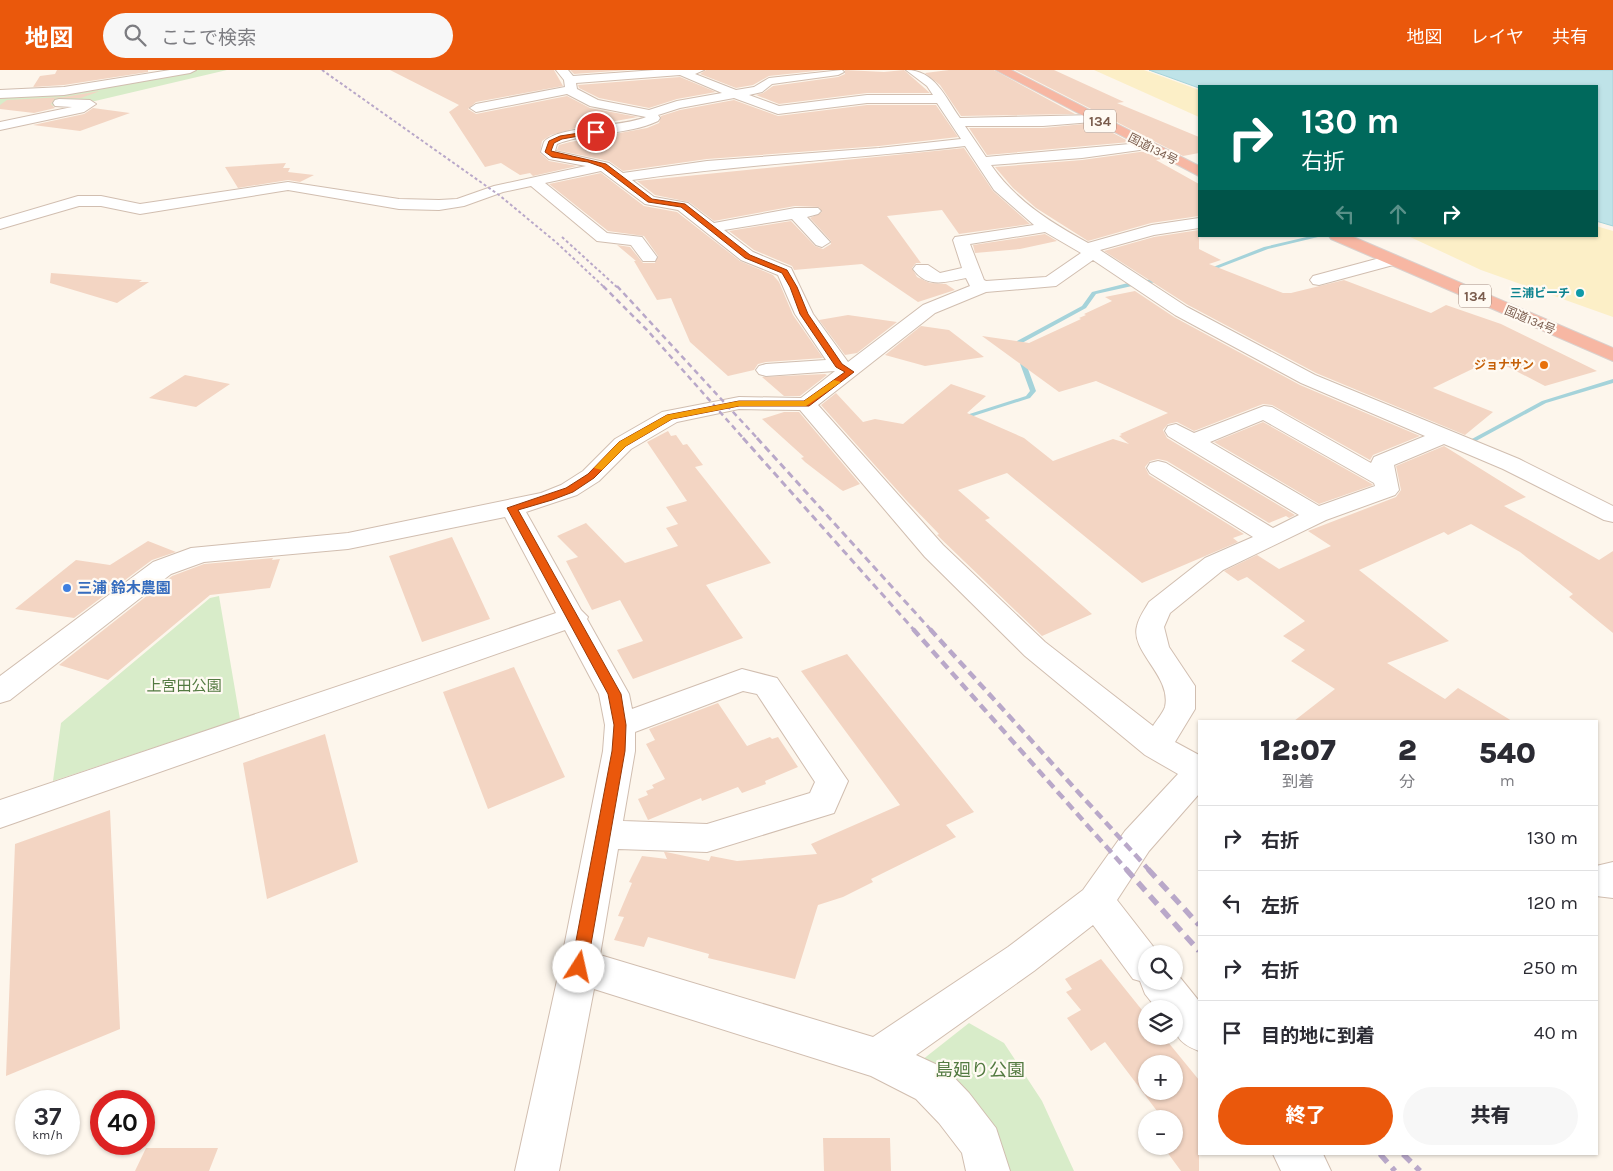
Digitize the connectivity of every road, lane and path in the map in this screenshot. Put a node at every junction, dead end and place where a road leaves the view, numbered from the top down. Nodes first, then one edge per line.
1 (190, 70) edge
2 (698, 70) edge
3 (912, 70) edge
4 (1002, 70) edge
5 (678, 71) edge
6 (842, 71) edge
7 (567, 80) edge
8 (812, 84) dead end
9 (0, 94) edge
10 (736, 95) junction
11 (940, 99) junction
12 (0, 104) edge
13 (96, 108) junction
14 (476, 108) dead end
15 (650, 114) junction
16 (1092, 118) junction
17 (955, 122) junction
18 (0, 126) edge
19 (36, 128) dead end
20 (968, 142) junction
21 (1147, 145) junction
22 (984, 161) junction
23 (604, 166) junction
24 (1198, 171) edge
25 (620, 178) junction
26 (533, 181) junction
27 (812, 211) dead end
28 (795, 213) junction
29 (1198, 223) edge
30 (0, 224) edge
31 (1047, 227) junction
32 (710, 228) junction
33 (1340, 237) edge
34 (822, 242) dead end
35 (1089, 251) junction
36 (649, 257) dead end
37 (1391, 260) junction
38 (922, 270) dead end
39 (978, 279) junction
40 (1320, 280) dead end
41 (1613, 355) edge
42 (845, 369) junction
43 (766, 370) dead end
44 (806, 404) junction
45 (1443, 436) junction
46 (1158, 468) dead end
47 (1385, 480) junction
48 (512, 508) junction
49 (1317, 515) junction
50 (1613, 516) edge
51 (1272, 538) junction
52 (574, 617) junction
53 (0, 692) edge
54 (620, 725) junction
55 (1156, 746) junction
56 (1198, 771) edge
57 (1198, 773) edge
58 (0, 814) edge
59 (602, 834) junction
60 (1096, 901) junction
61 (1138, 956) edge
62 (579, 967) junction
63 (1166, 990) edge
64 (1198, 1031) edge
65 (877, 1058) junction
66 (1296, 1155) edge
67 (537, 1171) edge
68 (988, 1171) edge
69 (1309, 1171) edge

1 - 9 street
2 - 5 street
3 - 11 street
4 - 16 highway, 国道134号 / 134
5 - 7 street
5 - 10 street
6 - 8 street
6 - 10 street
7 - 14 street
7 - 15 street
10 - 11 street
10 - 15 street
11 - 17 street
12 - 13 street
13 - 18 street
13 - 19 street
15 - 23 street
16 - 17 street
16 - 21 highway, 国道134号 / 134
17 - 20 street
20 - 22 street
20 - 25 street
21 - 22 street
21 - 24 highway, 国道134号 / 134
22 - 31 street
23 - 25 street
23 - 26 street
25 - 32 street
26 - 30 street
26 - 36 street
27 - 28 street
28 - 32 street
28 - 34 street
29 - 35 street
31 - 35 street
31 - 39 street
32 - 42 street
33 - 37 highway, 国道134号 / 134
35 - 39 street
35 - 45 street
37 - 40 street
37 - 41 highway, 国道134号 / 134
38 - 39 street
39 - 42 street
42 - 43 street
42 - 44 street
44 - 48 street
44 - 55 street
45 - 47 street
45 - 50 street
46 - 51 street
47 - 49 street
47 - 49 street
48 - 52 street
48 - 53 street
49 - 51 street
51 - 55 street
52 - 54 street
52 - 58 street
54 - 59 street
54 - 59 street
55 - 56 street
57 - 60 street
59 - 62 street
60 - 61 street
60 - 65 street
62 - 65 street
62 - 67 street
63 - 64 street
65 - 68 street
66 - 69 street

